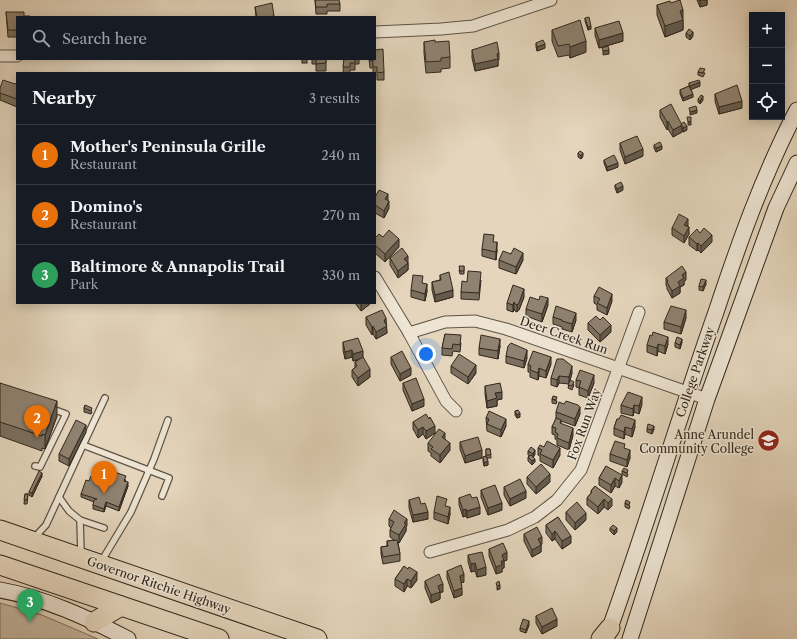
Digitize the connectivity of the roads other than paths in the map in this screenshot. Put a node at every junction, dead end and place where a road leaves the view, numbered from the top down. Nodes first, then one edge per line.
1 (551, 0) edge
2 (376, 32) edge
3 (0, 56) edge
4 (16, 56) edge
5 (797, 110) edge
6 (797, 163) edge
7 (376, 279) edge
8 (639, 312) dead end
9 (410, 333) junction
10 (619, 368) junction
11 (687, 392) junction
12 (105, 398) dead end
13 (707, 399) junction
14 (44, 406) edge
15 (456, 411) dead end
16 (168, 420) dead end
17 (83, 445) junction
18 (35, 466) dead end
19 (149, 470) junction
20 (162, 496) dead end
21 (59, 497) junction
22 (80, 520) junction
23 (104, 528) dead end
24 (0, 530) edge
25 (31, 541) junction
26 (0, 542) edge
27 (430, 552) dead end
28 (81, 558) junction
29 (100, 564) junction
30 (0, 565) edge
31 (149, 581) junction
32 (0, 590) edge
33 (121, 606) junction
34 (94, 622) junction
35 (605, 635) edge
36 (128, 639) edge
37 (219, 639) edge
38 (317, 639) edge
39 (630, 639) edge

1 - 2 street
3 - 4 street
5 - 11 main road, College Parkway
6 - 13 main road, College Parkway
7 - 9 street
8 - 10 street, Fox Run Way
9 - 10 street, Deer Creek Run
9 - 15 street
10 - 11 street, Deer Creek Run
10 - 27 street, Fox Run Way
11 - 13 street, Deer Creek Run
11 - 35 main road, College Parkway
12 - 17 lane
13 - 39 main road, College Parkway
14 - 18 lane
16 - 19 lane
17 - 19 lane
17 - 21 lane
19 - 20 lane
19 - 29 lane
21 - 22 lane
21 - 25 lane
22 - 23 lane
22 - 28 lane
24 - 25 highway, Governor Ritchie Highway
25 - 28 highway, Governor Ritchie Highway
26 - 31 highway
28 - 29 highway, Governor Ritchie Highway
29 - 31 highway, Governor Ritchie Highway
30 - 33 highway
31 - 38 highway, Governor Ritchie Highway
32 - 34 main road
33 - 34 highway
33 - 37 highway
34 - 36 main road

